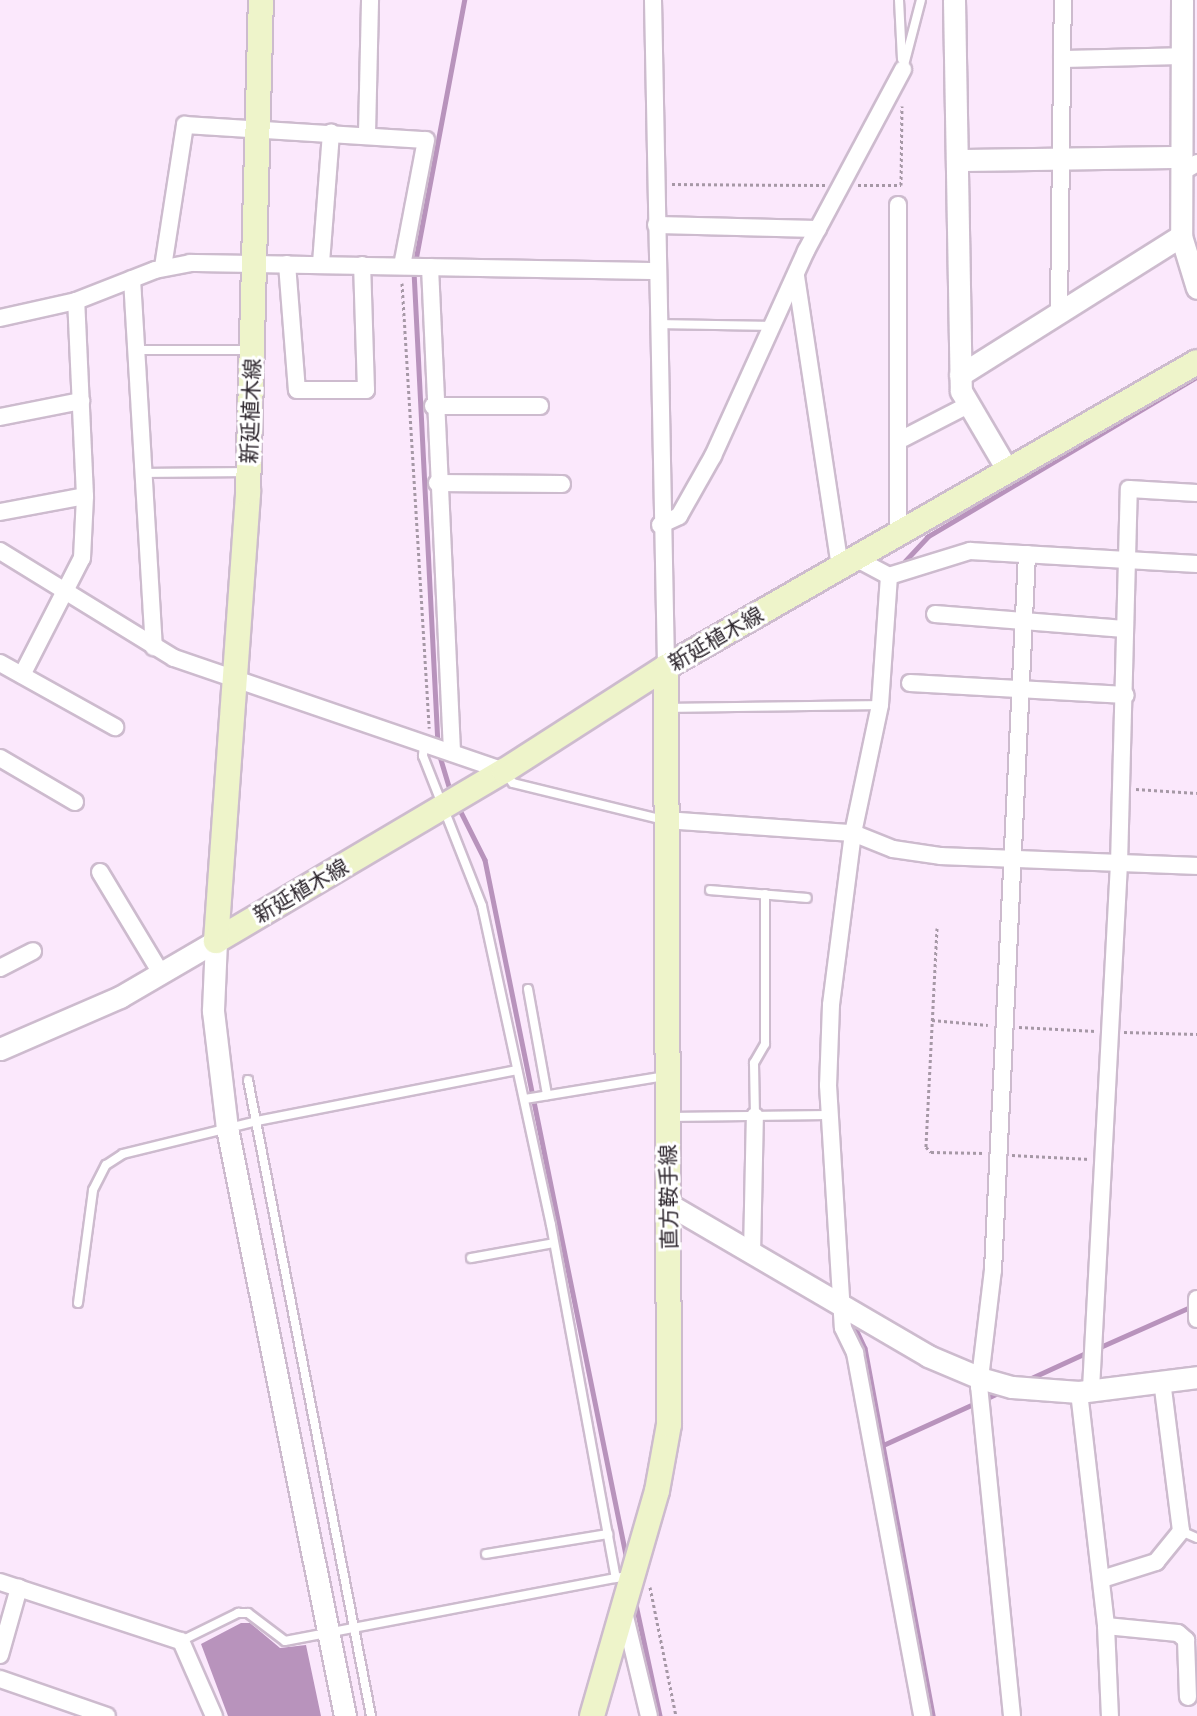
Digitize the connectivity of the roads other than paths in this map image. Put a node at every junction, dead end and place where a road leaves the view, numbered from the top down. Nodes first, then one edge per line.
1 (261, 0) edge
2 (370, 0) edge
3 (653, 0) edge
4 (899, 0) edge
5 (921, 0) edge
6 (954, 0) edge
7 (1063, 0) edge
8 (1182, 0) edge
9 (1182, 56) junction
10 (1062, 59) junction
11 (903, 69) junction
12 (1189, 78) edge
13 (259, 129) junction
14 (332, 132) junction
15 (368, 134) junction
16 (1061, 159) junction
17 (957, 160) junction
18 (1186, 164) edge
19 (898, 205) dead end
20 (656, 225) junction
21 (818, 229) junction
22 (1181, 236) junction
23 (1193, 259) edge
24 (321, 263) junction
25 (257, 264) junction
26 (287, 264) junction
27 (362, 265) junction
28 (402, 266) junction
29 (163, 267) junction
30 (430, 267) junction
31 (657, 271) junction
32 (796, 276) junction
33 (132, 279) junction
34 (1197, 288) edge
35 (76, 301) junction
36 (1059, 312) junction
37 (0, 318) edge
38 (658, 324) junction
39 (775, 326) junction
40 (136, 350) junction
41 (254, 350) junction
42 (1197, 362) edge
43 (960, 375) junction
44 (81, 401) junction
45 (433, 406) junction
46 (540, 406) dead end
47 (966, 406) junction
48 (0, 417) edge
49 (902, 439) junction
50 (1008, 471) junction
51 (249, 472) junction
52 (143, 473) junction
53 (437, 483) junction
54 (562, 484) dead end
55 (1197, 493) edge
56 (85, 496) junction
57 (0, 512) edge
58 (660, 525) junction
59 (898, 535) junction
60 (0, 551) edge
61 (1027, 554) junction
62 (1127, 558) junction
63 (849, 563) junction
64 (1197, 564) edge
65 (889, 576) junction
66 (66, 591) junction
67 (935, 614) dead end
68 (1025, 621) junction
69 (1124, 629) junction
70 (154, 647) junction
71 (0, 663) edge
72 (666, 667) junction
73 (22, 675) junction
74 (235, 681) junction
75 (910, 683) dead end
76 (1023, 690) junction
77 (1126, 695) junction
78 (880, 705) junction
79 (666, 708) junction
80 (115, 727) dead end
81 (424, 744) junction
82 (452, 753) junction
83 (0, 758) edge
84 (504, 771) junction
85 (75, 802) dead end
86 (446, 806) junction
87 (665, 820) junction
88 (853, 833) junction
89 (1014, 860) junction
90 (1119, 864) junction
91 (1197, 866) edge
92 (100, 872) dead end
93 (710, 890) dead end
94 (765, 894) junction
95 (807, 898) dead end
96 (216, 941) junction
97 (33, 951) dead end
98 (0, 968) edge
99 (161, 973) junction
100 (528, 989) dead end
101 (0, 1049) edge
102 (517, 1070) junction
103 (667, 1076) junction
104 (248, 1080) dead end
105 (548, 1095) junction
106 (525, 1099) junction
107 (829, 1115) junction
108 (755, 1116) junction
109 (668, 1117) junction
110 (257, 1121) junction
111 (227, 1128) junction
112 (670, 1205) junction
113 (554, 1243) junction
114 (752, 1254) junction
115 (471, 1258) dead end
116 (1197, 1299) edge
117 (78, 1303) dead end
118 (844, 1309) junction
119 (1197, 1319) edge
120 (1197, 1377) edge
121 (980, 1378) junction
122 (1162, 1381) junction
123 (1085, 1390) junction
124 (1181, 1531) junction
125 (608, 1534) junction
126 (1197, 1538) edge
127 (486, 1554) dead end
128 (624, 1577) junction
129 (1102, 1579) junction
130 (0, 1582) edge
131 (19, 1588) junction
132 (623, 1608) junction
133 (356, 1626) junction
134 (1106, 1626) junction
135 (328, 1633) junction
136 (181, 1641) junction
137 (0, 1655) edge
138 (1192, 1675) edge
139 (0, 1679) edge
140 (1188, 1697) dead end
141 (107, 1716) edge
142 (214, 1716) edge
143 (345, 1716) edge
144 (371, 1716) edge
145 (592, 1716) edge
146 (650, 1716) edge
147 (922, 1716) edge
148 (1012, 1716) edge
149 (1110, 1716) edge

1 - 13 main road, 新延植木線
2 - 15 street
3 - 20 street
4 - 11 lane
5 - 11 lane
6 - 17 street
7 - 10 street
8 - 9 street
9 - 10 street
9 - 12 street
10 - 16 street
11 - 21 street
12 - 18 street
13 - 14 street
13 - 25 main road, 新延植木線
13 - 29 street
14 - 15 street
14 - 24 street
15 - 28 street
16 - 17 street
16 - 18 street
16 - 36 street
17 - 43 street
18 - 22 street
19 - 49 street
20 - 21 street
20 - 31 street
21 - 32 street
22 - 23 street
22 - 36 street
23 - 34 street
24 - 26 street
24 - 27 street
25 - 26 street
25 - 29 street
25 - 41 main road, 新延植木線
26 - 27 street
27 - 28 street
28 - 30 street
29 - 33 street
30 - 31 street
30 - 45 street
31 - 38 street
32 - 39 street
32 - 63 street
33 - 35 street
33 - 40 street
35 - 37 street
35 - 44 street
36 - 43 street
38 - 39 lane
38 - 58 street
39 - 58 street
40 - 41 lane
40 - 52 street
41 - 51 main road, 新延植木線
42 - 50 main road, 新延植木線
43 - 47 street
44 - 48 street
44 - 56 street
45 - 46 street
45 - 53 street
47 - 49 street
47 - 50 street
49 - 59 street
50 - 59 main road, 新延植木線
51 - 52 lane
51 - 74 main road, 新延植木線
52 - 70 street
53 - 54 street
53 - 82 street
55 - 62 street
56 - 57 street
56 - 66 street
58 - 72 street
59 - 63 main road, 新延植木線
60 - 66 street
61 - 62 street
61 - 65 street
61 - 68 street
62 - 64 street
62 - 69 street
63 - 65 street
63 - 72 main road, 新延植木線
65 - 78 street
66 - 70 street
66 - 73 street
67 - 68 street
68 - 69 street
68 - 76 street
69 - 77 street
70 - 74 street
71 - 73 street
72 - 79 main road, 直方鞍手線
72 - 84 main road, 新延植木線
73 - 80 street
74 - 81 street
74 - 96 main road, 新延植木線
75 - 76 street
76 - 77 street
76 - 89 street
77 - 90 street
78 - 79 lane
78 - 88 street
79 - 87 main road, 直方鞍手線
81 - 82 street
81 - 86 lane
82 - 84 street
83 - 85 street
84 - 86 main road, 新延植木線
84 - 87 lane
86 - 96 main road, 新延植木線
86 - 102 lane
87 - 88 street
87 - 103 main road, 直方鞍手線
88 - 89 street
88 - 107 street
89 - 90 street
89 - 121 street
90 - 91 street
90 - 123 street
92 - 99 street
93 - 94 lane
94 - 95 lane
94 - 108 lane
96 - 99 street
96 - 111 street
97 - 98 street
99 - 101 street
100 - 105 lane
102 - 106 lane
102 - 110 lane
103 - 105 lane
103 - 109 main road, 直方鞍手線
104 - 110 lane
105 - 106 lane
106 - 113 lane
107 - 108 lane
107 - 118 street
108 - 109 lane
108 - 114 street
109 - 112 main road, 直方鞍手線
110 - 111 lane
110 - 133 lane
111 - 117 lane
111 - 135 street
112 - 114 street
112 - 128 main road, 直方鞍手線
113 - 115 lane
113 - 125 lane
114 - 118 street
116 - 119 street
118 - 121 street
118 - 147 street
120 - 122 street
121 - 123 street
121 - 148 street
122 - 123 street
122 - 124 street
123 - 129 street
124 - 126 lane
124 - 129 street
125 - 127 lane
125 - 128 lane
128 - 132 main road, 直方鞍手線
128 - 133 lane
129 - 134 street
130 - 131 street
131 - 136 street
131 - 137 street
132 - 145 main road, 直方鞍手線
132 - 146 street
133 - 135 lane
133 - 144 lane
134 - 138 street
134 - 149 street
135 - 136 lane
135 - 143 street
136 - 142 street
138 - 140 street
139 - 141 street

